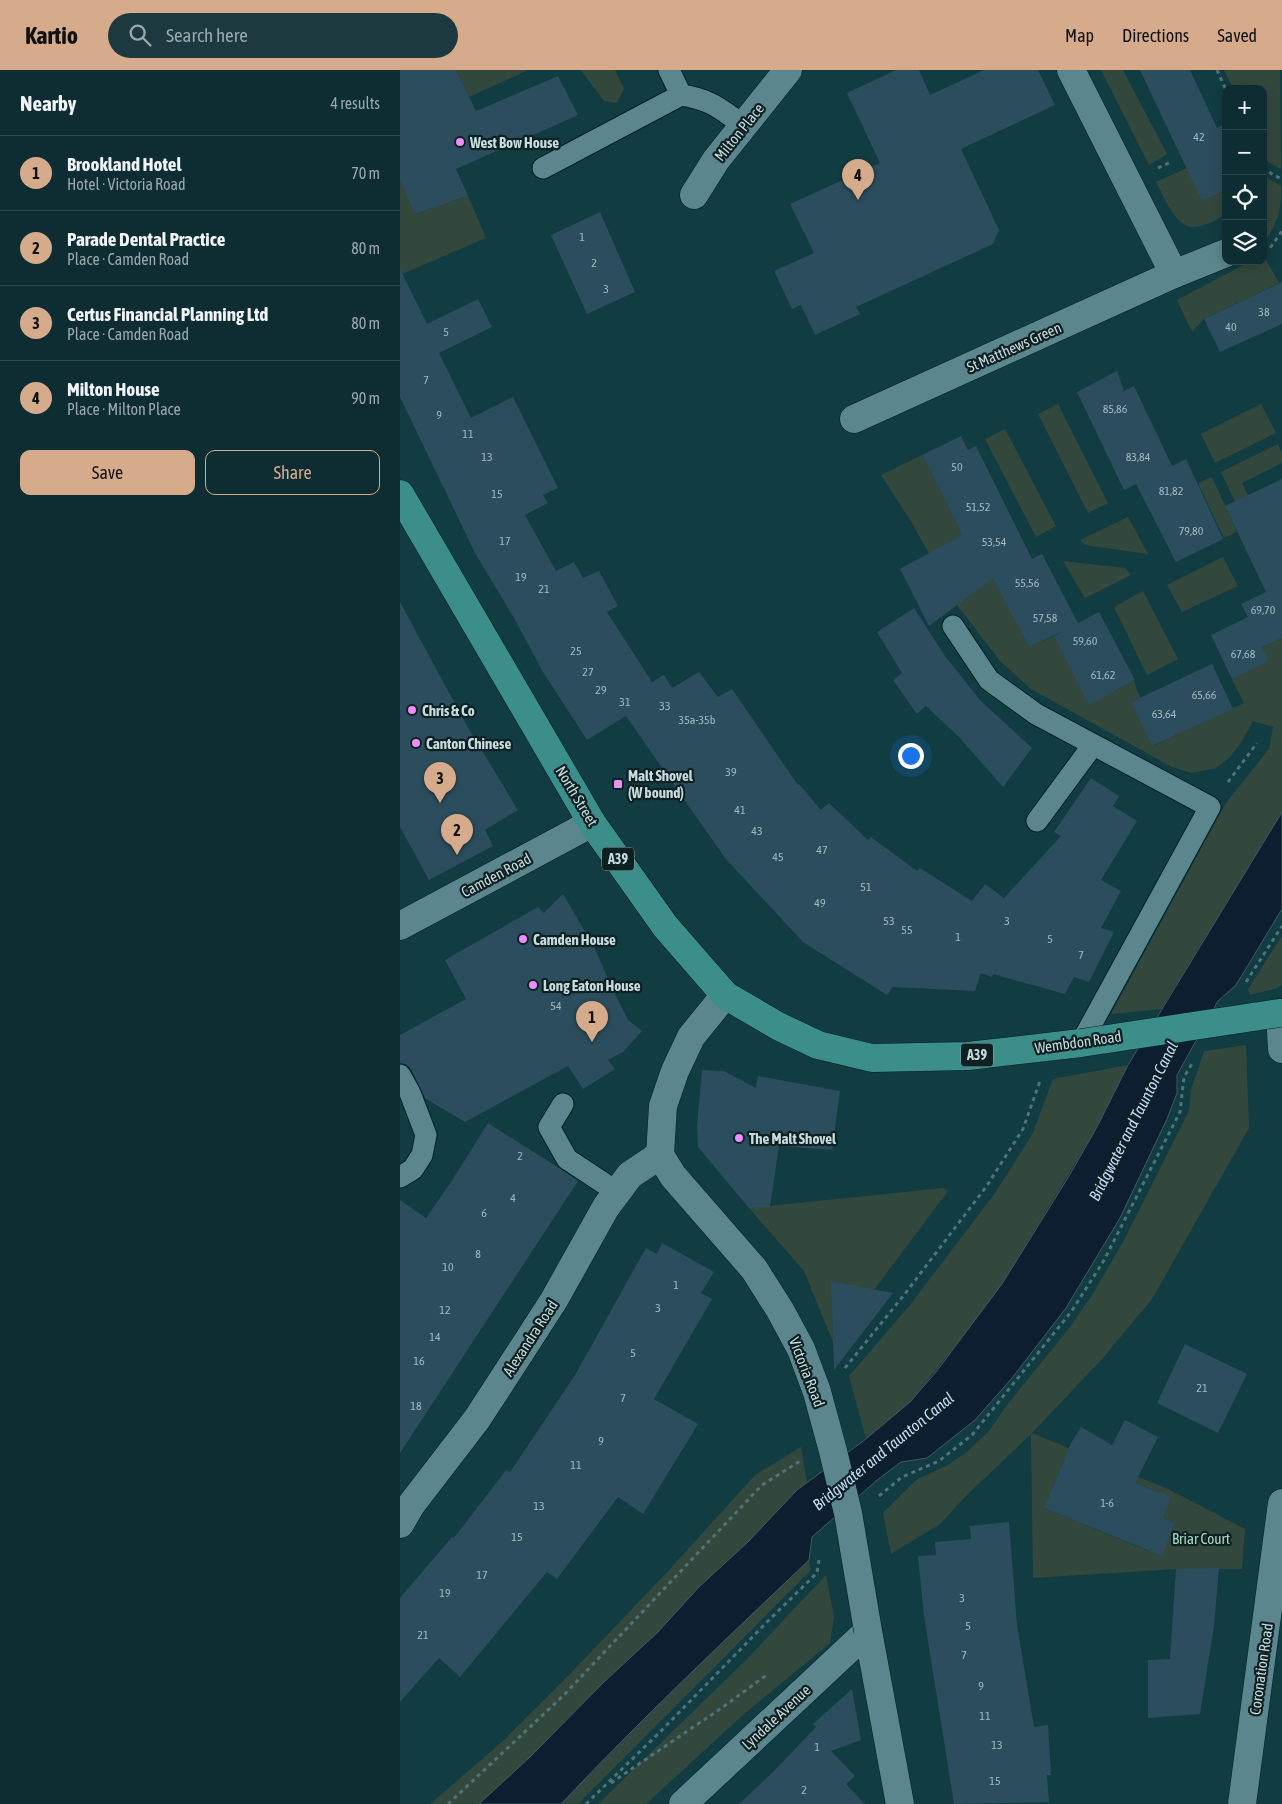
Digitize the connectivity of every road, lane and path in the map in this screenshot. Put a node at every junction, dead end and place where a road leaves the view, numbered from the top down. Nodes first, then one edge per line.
1 (668, 70) edge
2 (788, 70) edge
3 (1071, 70) edge
4 (1217, 70) edge
5 (1224, 85) edge
6 (681, 95) junction
7 (744, 126) junction
8 (543, 168) dead end
9 (1267, 170) edge
10 (1282, 179) edge
11 (694, 196) dead end
12 (1282, 231) edge
13 (1267, 249) edge
14 (1222, 256) edge
15 (1174, 274) junction
16 (854, 419) dead end
17 (400, 494) edge
18 (953, 626) dead end
19 (1257, 743) dead end
20 (1094, 745) junction
21 (1210, 807) junction
22 (1037, 822) dead end
23 (592, 823) junction
24 (400, 926) edge
25 (1282, 926) edge
26 (1242, 988) dead end
27 (725, 995) junction
28 (1281, 1013) edge
29 (1081, 1043) junction
30 (1051, 1046) junction
31 (1282, 1049) edge
32 (1196, 1056) dead end
33 (872, 1058) joint
34 (400, 1075) edge
35 (562, 1104) dead end
36 (660, 1155) junction
37 (400, 1177) edge
38 (617, 1192) junction
39 (815, 1388) junction
40 (802, 1459) dead end
41 (873, 1501) dead end
42 (1282, 1504) edge
43 (404, 1509) edge
44 (819, 1558) dead end
45 (868, 1631) junction
46 (771, 1672) dead end
47 (601, 1789) junction
48 (448, 1804) edge
49 (586, 1804) edge
50 (683, 1804) edge
51 (900, 1804) edge
52 (1242, 1804) edge

1 - 6 lane
2 - 7 street, Milton Place
3 - 15 street
4 - 5 path
6 - 7 lane
6 - 8 lane
7 - 11 street, Milton Place
9 - 10 path
12 - 13 path
14 - 15 street, St Matthews Green
15 - 16 street, St Matthews Green
17 - 23 main road, North Street / A39
18 - 20 lane
19 - 21 path
20 - 21 lane
20 - 22 lane
21 - 29 lane
23 - 24 street, Camden Road
23 - 27 main road, North Street / A39
25 - 26 path
27 - 33 main road, North Street / A39
27 - 36 street
28 - 29 main road, Wembdon Road / A39, bridge
28 - 31 street
29 - 30 main road, Wembdon Road / A39
30 - 33 main road, Wembdon Road / A39
30 - 39 path
32 - 41 path
34 - 37 lane
35 - 38 lane
36 - 38 street, Alexandra Road
36 - 39 street, Victoria Road
38 - 43 street, Alexandra Road
39 - 45 street, Victoria Road, bridge
40 - 48 path
42 - 52 street, Coronation Road
44 - 47 path
45 - 50 street, Lyndale Avenue
45 - 51 street, Victoria Road
46 - 47 path
47 - 49 path

